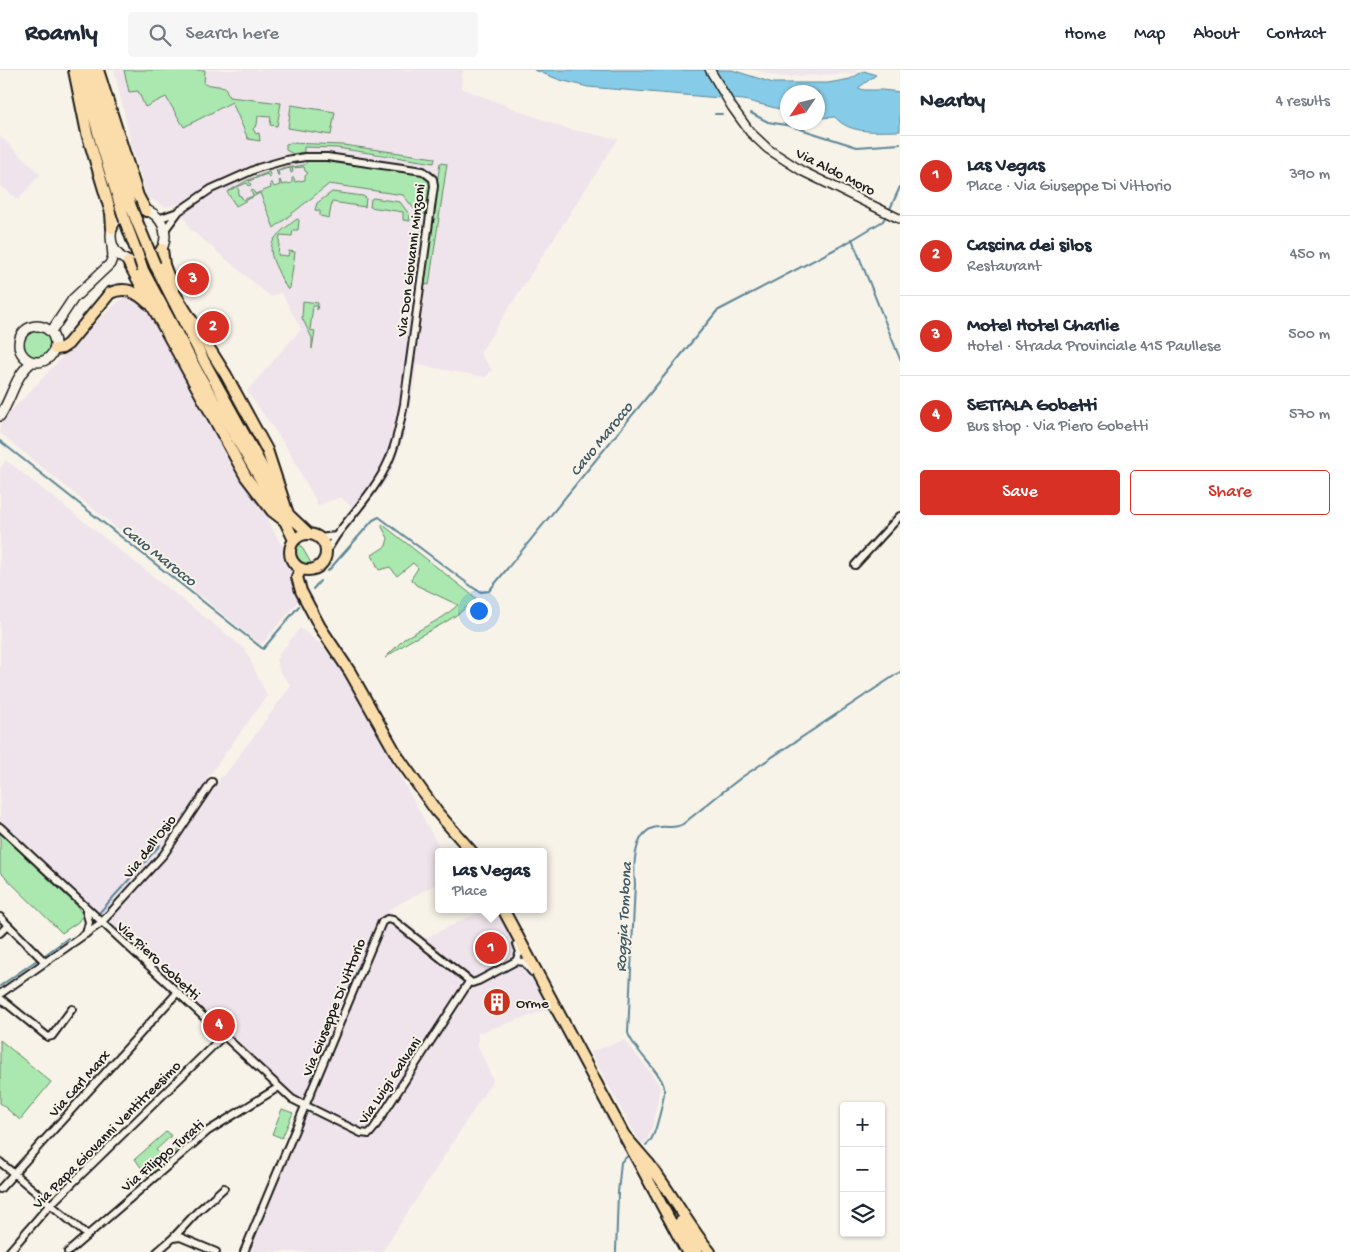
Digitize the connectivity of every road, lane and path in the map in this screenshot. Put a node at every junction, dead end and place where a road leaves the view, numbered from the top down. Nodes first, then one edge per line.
1 (74, 70) edge
2 (81, 70) edge
3 (91, 70) edge
4 (98, 70) edge
5 (710, 70) edge
6 (126, 206) junction
7 (146, 211) junction
8 (179, 212) junction
9 (158, 219) junction
10 (900, 219) edge
11 (112, 228) junction
12 (164, 231) junction
13 (112, 246) junction
14 (162, 248) junction
15 (126, 261) junction
16 (106, 268) junction
17 (155, 309) junction
18 (50, 332) junction
19 (54, 349) junction
20 (19, 351) junction
21 (32, 362) junction
22 (18, 379) junction
23 (0, 416) edge
24 (900, 516) edge
25 (287, 518) junction
26 (309, 534) junction
27 (336, 536) junction
28 (319, 538) junction
29 (294, 540) junction
30 (326, 552) junction
31 (855, 565) dead end
32 (301, 569) junction
33 (212, 782) dead end
34 (0, 827) edge
35 (468, 848) edge
36 (81, 904) junction
37 (505, 913) edge
38 (0, 917) edge
39 (509, 922) junction
40 (101, 923) junction
41 (8, 925) junction
42 (0, 933) edge
43 (86, 934) junction
44 (516, 961) junction
45 (45, 962) junction
46 (469, 982) junction
47 (177, 993) junction
48 (0, 996) edge
49 (550, 997) junction
50 (72, 1009) dead end
51 (223, 1036) junction
52 (279, 1087) junction
53 (306, 1106) junction
54 (624, 1135) junction
55 (634, 1153) junction
56 (0, 1162) edge
57 (649, 1164) junction
58 (13, 1173) junction
59 (224, 1188) dead end
60 (0, 1189) edge
61 (50, 1204) junction
62 (87, 1235) junction
63 (173, 1238) junction
64 (9, 1252) edge
65 (68, 1252) edge
66 (157, 1252) edge
67 (216, 1252) edge
68 (244, 1252) edge
69 (681, 1252) edge
70 (687, 1252) edge
71 (697, 1252) edge
72 (710, 1252) edge

1 - 11 main road
2 - 6 main road
3 - 6 main road
4 - 7 main road
5 - 10 street, Via Aldo Moro
6 - 25 main road, bridge
6 - 25 main road, bridge
7 - 9 main road
7 - 11 main road
8 - 9 street, Via Don Giovanni Minzoni
8 - 12 street, Via Don Giovanni Minzoni
8 - 27 street, Via Don Giovanni Minzoni
9 - 12 main road
11 - 13 main road
12 - 14 main road
13 - 15 main road
13 - 16 main road
14 - 15 main road
14 - 25 main road
15 - 16 main road
15 - 17 main road
16 - 18 main road
17 - 19 main road
17 - 25 main road
18 - 19 main road
18 - 20 main road
19 - 21 main road
20 - 21 main road
20 - 22 main road
21 - 22 main road
22 - 23 main road
24 - 31 street
25 - 26 main road
25 - 29 main road
26 - 28 main road
26 - 29 main road
27 - 28 street
27 - 30 street, Via Don Giovanni Minzoni
28 - 30 main road
29 - 32 main road
30 - 32 main road
32 - 35 main road
33 - 40 street, Via dell'Osio
34 - 36 street, Via Piero Gobetti
36 - 40 street, Via Piero Gobetti
36 - 43 street
37 - 39 main road
38 - 41 street
39 - 44 street
39 - 49 main road
40 - 43 street, Via dell'Osio
40 - 47 street, Via Piero Gobetti
41 - 42 street
41 - 45 street
43 - 45 street, Via dell'Osio
44 - 46 street
44 - 49 street
45 - 48 street, Via dell'Osio
46 - 53 street, Via Luigi Galvani
46 - 53 street, Via Giuseppe Di Vittorio
47 - 51 street, Via Piero Gobetti
47 - 58 street, Via Carl Marx
48 - 50 street
49 - 54 main road
51 - 52 street, Via Piero Gobetti
51 - 61 street, Via Papa Giovanni Ventitreesimo
52 - 53 street, Via Piero Gobetti
52 - 62 street, Via Filippo Turati
53 - 68 street, Via Giuseppe Di Vittorio
54 - 55 main road
54 - 57 main road
55 - 69 main road
55 - 70 main road
56 - 58 street
57 - 71 main road
57 - 72 main road
58 - 60 street, Via Carl Marx
58 - 61 street
59 - 63 street
61 - 62 street
61 - 64 street, Via Papa Giovanni Ventitreesimo
62 - 65 street, Via Filippo Turati
63 - 66 street
63 - 67 street

